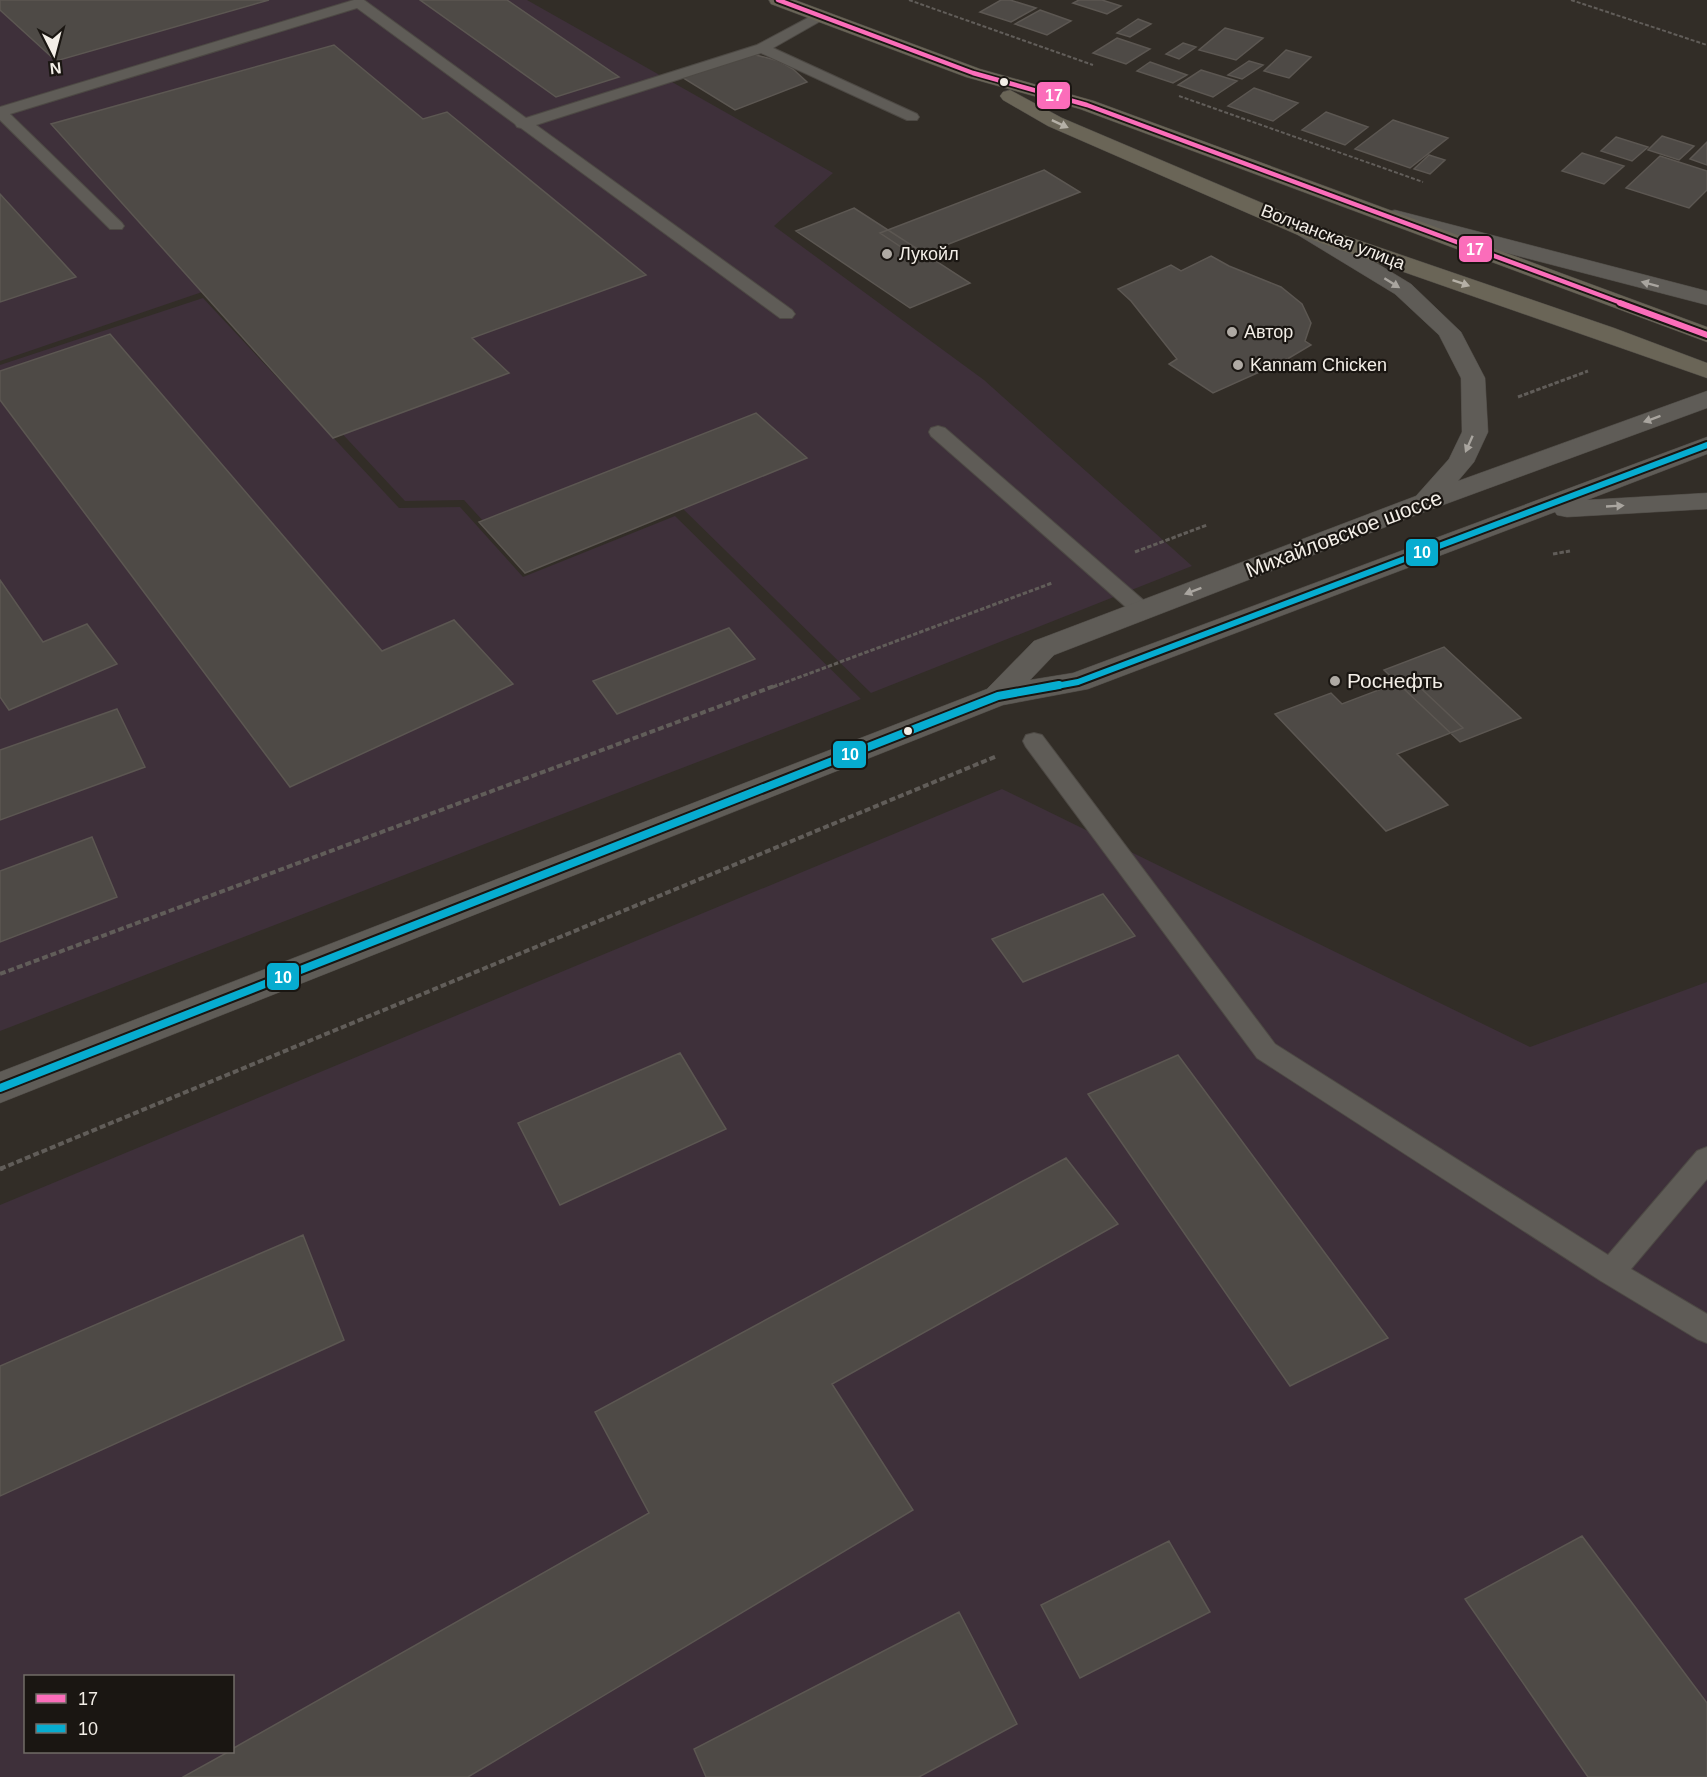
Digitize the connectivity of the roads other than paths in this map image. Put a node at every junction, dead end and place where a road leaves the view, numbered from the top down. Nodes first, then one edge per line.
1 (778, 0) edge
2 (819, 16) junction
3 (762, 48) junction
4 (973, 73) junction
5 (0, 112) edge
6 (912, 117) dead end
7 (522, 124) junction
8 (1371, 210) junction
9 (116, 226) dead end
10 (1306, 230) junction
11 (1707, 298) edge
12 (786, 314) dead end
13 (1707, 335) edge
14 (1707, 370) edge
15 (1707, 399) edge
16 (938, 432) dead end
17 (1707, 445) edge
18 (1707, 501) edge
19 (1423, 503) junction
20 (1536, 511) junction
21 (1142, 610) junction
22 (998, 696) junction
23 (1034, 741) road end
24 (0, 1088) edge
25 (1707, 1159) edge
26 (1611, 1272) junction
27 (1707, 1330) edge

1 - 2 main road, Волчанская улица
2 - 3 lane
2 - 4 main road, Волчанская улица
3 - 6 lane
3 - 7 lane
4 - 8 main road, Волчанская улица
4 -> 10 main road, Волчанская улица
5 - 7 lane
5 - 9 lane
7 - 12 lane
11 -> 8 main road
8 - 13 main road, Волчанская улица
10 -> 14 main road, Волчанская улица
10 -> 19 main road
15 -> 19 main road, Михайловское шоссе
16 - 21 lane
17 - 20 main road, Михайловское шоссе
20 -> 18 main road
19 -> 21 main road, Михайловское шоссе
20 - 22 main road, Михайловское шоссе
21 - 22 main road, Михайловское шоссе
22 - 24 main road, Михайловское шоссе
23 - 26 lane
25 - 26 lane
26 - 27 lane

